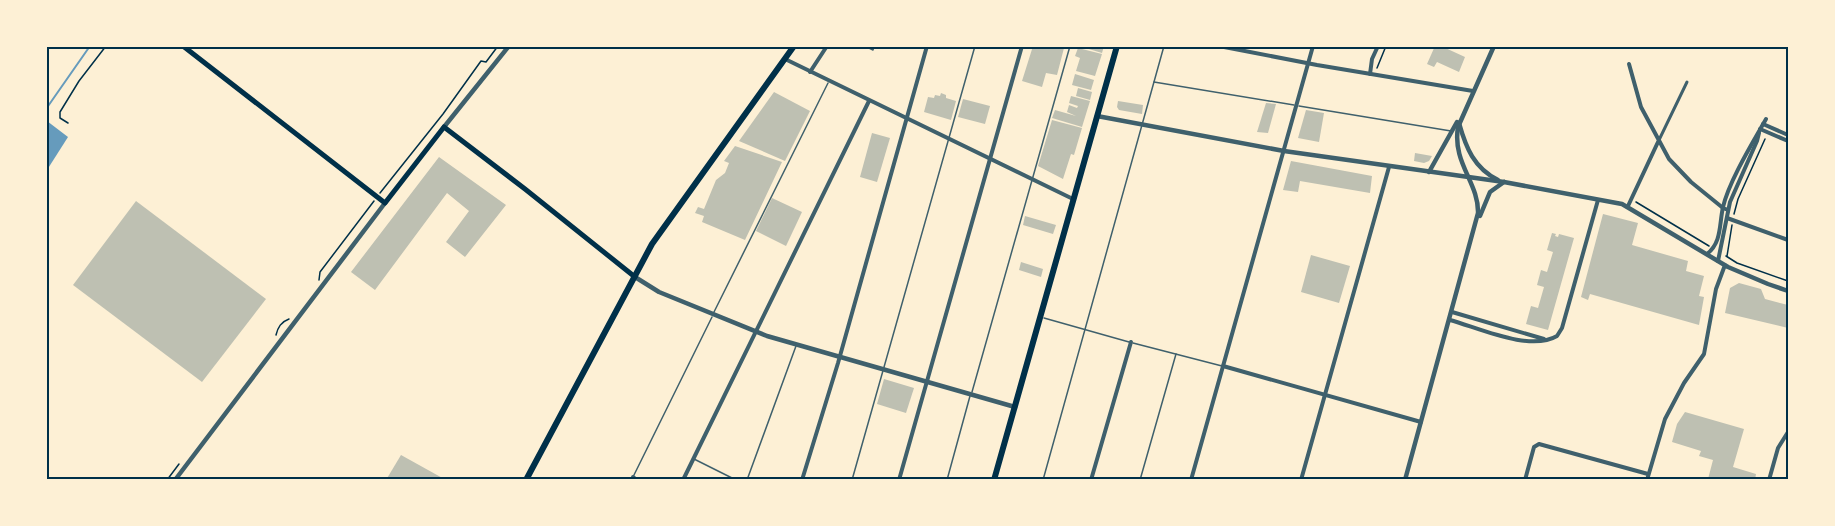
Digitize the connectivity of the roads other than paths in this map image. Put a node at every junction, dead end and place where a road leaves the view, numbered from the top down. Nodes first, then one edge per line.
1 (183, 46) edge
2 (509, 46) edge
3 (794, 46) edge
4 (827, 46) edge
5 (866, 46) edge
6 (874, 46) edge
7 (927, 46) edge
8 (975, 46) edge
9 (1022, 46) edge
10 (1070, 46) edge
11 (1116, 46) edge
12 (1164, 46) edge
13 (1219, 46) edge
14 (1313, 46) edge
15 (1378, 46) edge
16 (1494, 46) edge
17 (785, 59) junction
18 (1309, 63) junction
19 (1629, 64) dead end
20 (810, 72) junction
21 (1372, 74) junction
22 (829, 81) junction
23 (1153, 82) junction
24 (1687, 82) dead end
25 (1473, 90) junction
26 (869, 100) junction
27 (1297, 105) junction
28 (1463, 112) junction
29 (1097, 116) junction
30 (908, 118) junction
31 (1459, 123) junction
32 (1143, 124) junction
33 (444, 127) junction
34 (1452, 131) junction
35 (1759, 131) junction
36 (1788, 135) edge
37 (950, 138) junction
38 (1788, 141) edge
39 (1659, 142) junction
40 (1284, 151) junction
41 (992, 159) junction
42 (1389, 167) junction
43 (1429, 172) junction
44 (1467, 177) junction
45 (1033, 180) junction
46 (1504, 182) junction
47 (1730, 194) junction
48 (1074, 199) junction
49 (1598, 200) junction
50 (385, 203) junction
51 (1628, 206) junction
52 (1723, 208) junction
53 (1728, 210) junction
54 (1727, 218) junction
55 (1476, 226) junction
56 (1788, 240) edge
57 (1707, 254) junction
58 (1718, 261) junction
59 (1725, 265) junction
60 (635, 277) junction
61 (1788, 291) edge
62 (1452, 312) junction
63 (713, 315) junction
64 (1040, 317) junction
65 (1450, 320) junction
66 (1487, 322) junction
67 (1086, 329) junction
68 (756, 331) junction
69 (1498, 334) junction
70 (1549, 340) junction
71 (1131, 342) junction
72 (796, 346) junction
73 (1176, 354) junction
74 (839, 356) junction
75 (1223, 366) junction
76 (884, 369) junction
77 (927, 382) junction
78 (971, 394) junction
79 (1324, 395) junction
80 (1015, 407) junction
81 (1421, 422) junction
82 (1788, 432) edge
83 (693, 458) junction
84 (1648, 477) edge
85 (635, 478) edge
86 (175, 480) edge
87 (526, 480) edge
88 (683, 480) edge
89 (736, 480) edge
90 (747, 480) edge
91 (802, 480) edge
92 (852, 480) edge
93 (899, 480) edge
94 (947, 480) edge
95 (994, 480) edge
96 (1043, 480) edge
97 (1091, 480) edge
98 (1140, 480) edge
99 (1191, 480) edge
100 (1301, 480) edge
101 (1405, 480) edge
102 (1525, 480) edge
103 (1769, 480) edge

1 - 50 main road
2 - 33 street
3 - 17 main road
4 - 20 street
5 - 6 lane
7 - 30 street
8 - 37 lane
9 - 41 street
10 - 45 lane
11 - 29 main road
12 - 23 lane
13 - 18 street
14 - 18 street
15 - 21 street
16 - 25 street
17 - 20 street
17 - 60 main road
18 - 21 street
18 - 27 street
19 - 39 street
20 - 22 street
21 - 25 street
22 - 26 street
22 - 63 lane
23 - 27 lane
23 - 32 lane
24 - 39 street
25 - 28 street
26 - 30 street
26 - 68 street
27 - 34 lane
27 - 40 street
28 - 31 street
28 - 34 street
29 - 32 street
29 - 48 main road
30 - 37 street
30 - 74 street
31 - 44 street
31 - 46 street
32 - 40 street
32 - 67 lane
33 - 50 main road
33 - 60 main road
34 - 43 street
35 - 36 street
35 - 38 street
35 - 47 street
37 - 41 street
37 - 76 lane
39 - 51 street
39 - 52 street
40 - 42 street
40 - 75 street
41 - 45 street
41 - 77 street
42 - 43 street
42 - 79 street
43 - 44 street
44 - 46 street
44 - 55 street
45 - 48 street
45 - 78 lane
46 - 49 street
46 - 55 street
47 - 52 street
47 - 53 street
48 - 64 main road
49 - 51 street
49 - 70 street
50 - 86 street
51 - 57 street
52 - 53 street
52 - 57 street
53 - 54 street
54 - 56 street
54 - 58 street
55 - 62 street
57 - 58 street
58 - 59 street
59 - 61 street
59 - 84 street
60 - 63 street
60 - 87 main road
62 - 65 street
62 - 66 street
63 - 68 street
63 - 85 lane
64 - 67 lane
64 - 80 main road
65 - 69 street
65 - 81 street
66 - 69 street
66 - 70 street
67 - 71 lane
67 - 96 lane
68 - 72 street
68 - 83 street
69 - 70 street
71 - 73 lane
71 - 97 street
72 - 74 street
72 - 90 lane
73 - 75 lane
73 - 98 lane
74 - 76 street
74 - 91 street
75 - 79 street
75 - 99 street
76 - 77 street
76 - 92 lane
77 - 78 street
77 - 93 street
78 - 80 street
78 - 94 lane
79 - 81 street
79 - 100 street
80 - 95 main road
81 - 101 street
82 - 103 street
83 - 88 street
83 - 89 lane
84 - 102 street

